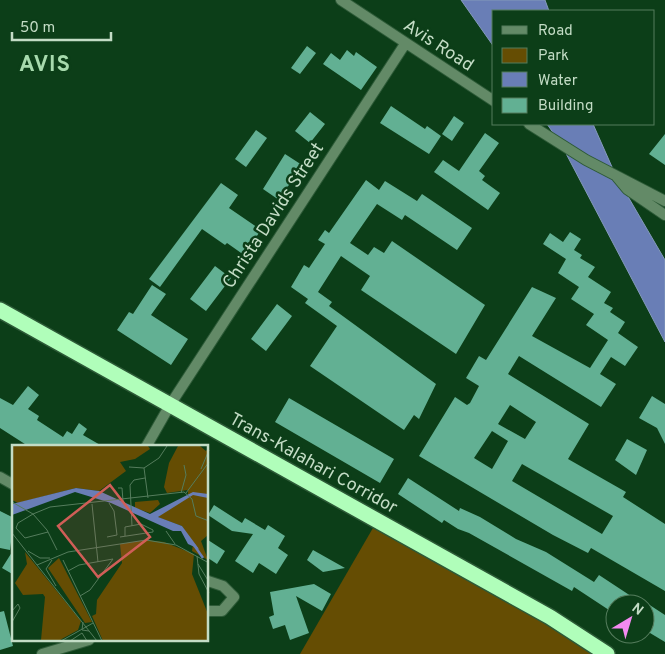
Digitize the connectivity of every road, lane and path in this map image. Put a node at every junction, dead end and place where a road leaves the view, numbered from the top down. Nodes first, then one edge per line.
1 (341, 0) edge
2 (405, 44) junction
3 (492, 100) edge
4 (531, 125) edge
5 (616, 176) junction
6 (665, 201) edge
7 (665, 214) edge
8 (0, 310) edge
9 (170, 406) junction
10 (147, 445) edge
11 (0, 477) edge
12 (12, 484) edge
13 (209, 582) edge
14 (209, 611) edge
15 (82, 642) edge
16 (42, 654) edge
17 (606, 654) edge

1 - 2 street, Avis Road
2 - 3 street, Avis Road
2 - 9 street, Christa Davids Street
4 - 5 street
5 - 6 street
5 - 7 street
8 - 9 highway, Trans-Kalahari Corridor
9 - 10 street, Christa Davids Street
9 - 17 highway, Trans-Kalahari Corridor
11 - 12 street
13 - 14 street
15 - 16 street

